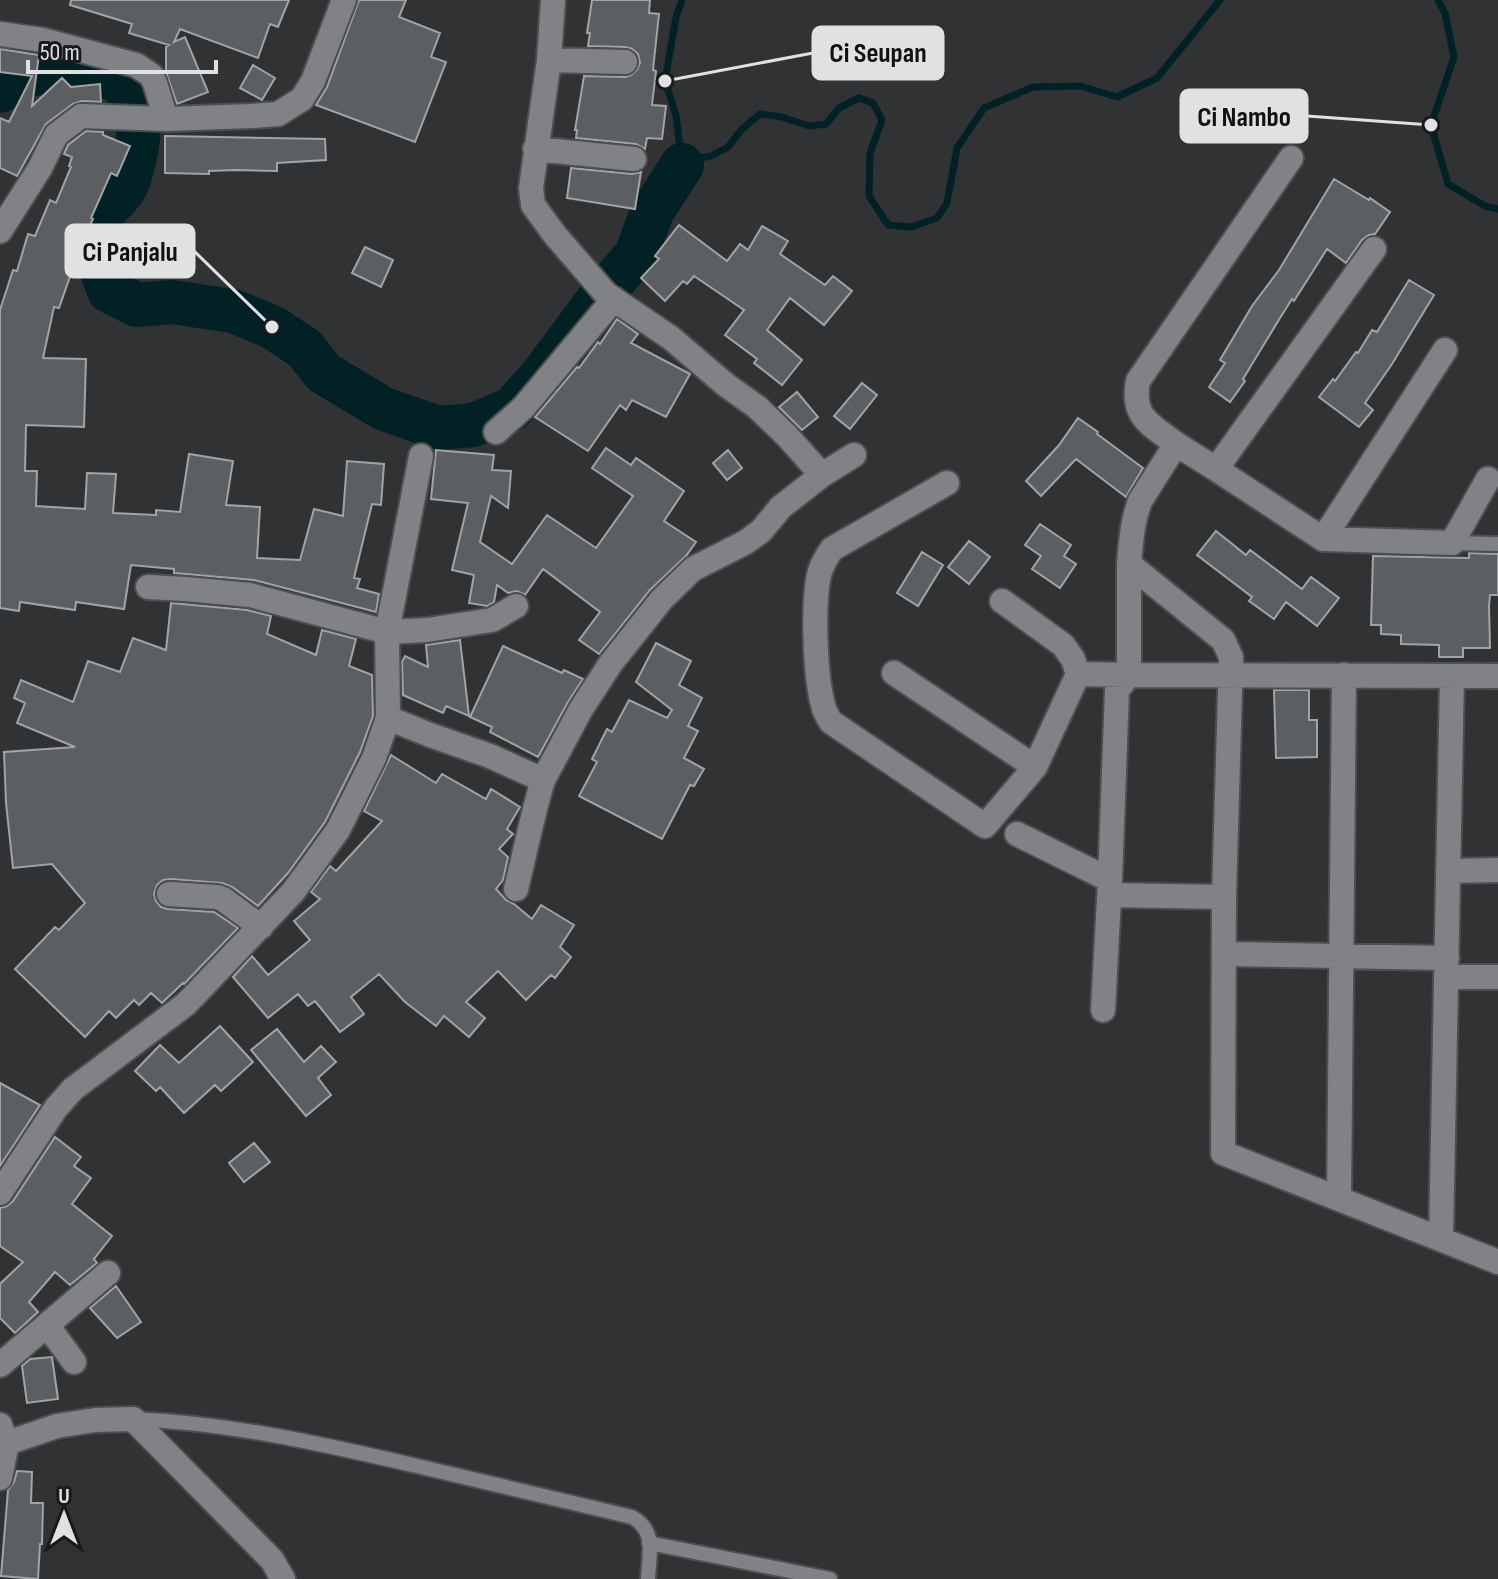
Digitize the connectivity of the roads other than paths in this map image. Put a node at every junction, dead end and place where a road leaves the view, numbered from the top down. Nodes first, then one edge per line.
1 (344, 0) edge
2 (553, 0) edge
3 (0, 34) edge
4 (549, 60) junction
5 (625, 62) dead end
6 (163, 119) junction
7 (535, 149) junction
8 (1291, 158) dead end
9 (634, 159) dead end
10 (0, 231) edge
11 (1374, 249) dead end
12 (610, 297) junction
13 (1445, 350) dead end
14 (496, 432) dead end
15 (1176, 444) junction
16 (854, 455) dead end
17 (421, 456) dead end
18 (1216, 469) junction
19 (822, 475) junction
20 (1488, 479) dead end
21 (947, 483) dead end
22 (1323, 539) junction
23 (1452, 543) junction
24 (1498, 544) edge
25 (1129, 564) junction
26 (148, 587) dead end
27 (1002, 601) dead end
28 (516, 606) dead end
29 (387, 632) junction
30 (894, 673) dead end
31 (1078, 674) junction
32 (1129, 675) junction
33 (1231, 675) junction
34 (1344, 675) junction
35 (1452, 676) junction
36 (1498, 676) edge
37 (388, 718) junction
38 (1035, 767) junction
39 (543, 780) junction
40 (1017, 834) dead end
41 (1498, 870) edge
42 (1448, 871) junction
43 (1110, 888) junction
44 (516, 889) dead end
45 (169, 894) dead end
46 (1224, 897) junction
47 (261, 927) junction
48 (1224, 954) junction
49 (1341, 956) junction
50 (1446, 968) junction
51 (1498, 977) edge
52 (1103, 1010) dead end
53 (0, 1193) edge
54 (1339, 1198) junction
55 (1441, 1239) junction
56 (1498, 1262) edge
57 (108, 1273) dead end
58 (47, 1325) junction
59 (74, 1362) dead end
60 (0, 1365) edge
61 (133, 1419) junction
62 (4, 1434) edge
63 (0, 1478) edge
64 (649, 1543) junction
65 (283, 1579) edge
66 (648, 1579) edge
67 (830, 1579) edge

1 - 6 street
2 - 4 street
3 - 6 street
4 - 5 street
4 - 7 street
6 - 10 street
7 - 9 street
7 - 12 street
8 - 15 street
11 - 18 street
12 - 14 street
12 - 19 street
13 - 22 street
15 - 18 street
15 - 25 street
16 - 19 street
17 - 29 street
18 - 22 street
19 - 39 street
20 - 23 street
21 - 38 street
22 - 23 street
23 - 24 lane
25 - 32 street
25 - 33 street
26 - 29 street
27 - 31 street
28 - 29 street
29 - 37 street
30 - 38 street
31 - 32 street
31 - 38 street
32 - 33 street
32 - 43 street
33 - 34 street
33 - 46 street
34 - 35 street
34 - 49 street
35 - 36 street
35 - 42 street
37 - 39 street
37 - 47 street
39 - 44 street
40 - 43 street
41 - 42 street
42 - 50 street
43 - 46 street
43 - 52 street
45 - 47 street
46 - 48 street
47 - 53 street
48 - 49 street
48 - 54 street
49 - 50 street
49 - 54 street
50 - 51 street
50 - 55 street
54 - 55 street
55 - 56 street
57 - 58 street
58 - 59 street
58 - 60 street
61 - 62 street
61 - 64 lane
61 - 65 street
62 - 63 street
64 - 66 lane
64 - 67 lane

